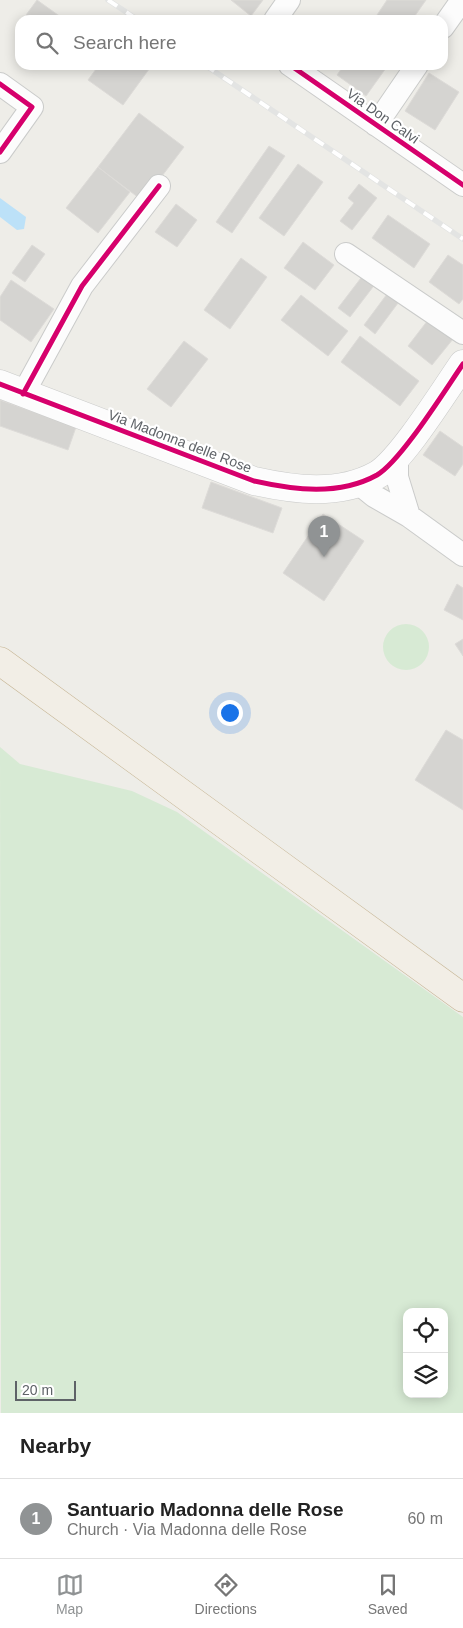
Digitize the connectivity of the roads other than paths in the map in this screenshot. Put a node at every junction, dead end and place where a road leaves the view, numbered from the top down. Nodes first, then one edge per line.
1 (289, 0) edge
2 (462, 0) edge
3 (278, 15) edge
4 (448, 20) edge
5 (297, 70) edge
6 (414, 70) edge
7 (0, 84) edge
8 (376, 125) junction
9 (0, 152) edge
10 (463, 185) edge
11 (159, 186) dead end
12 (346, 254) dead end
13 (463, 333) edge
14 (463, 364) edge
15 (11, 389) edge
16 (397, 457) junction
17 (358, 483) junction
18 (409, 516) junction
19 (463, 556) edge
20 (0, 661) edge
21 (463, 998) edge

1 - 3 street
2 - 4 street
5 - 8 street, Via Don Calvi
6 - 8 street
7 - 9 street
8 - 10 street, Via Don Calvi
11 - 15 street
12 - 13 street
14 - 16 street, Via Madonna delle Rose
15 - 17 street, Via Madonna delle Rose
16 - 17 street, Via Madonna delle Rose
16 - 18 street
17 - 18 street
18 - 19 street
20 - 21 highway

